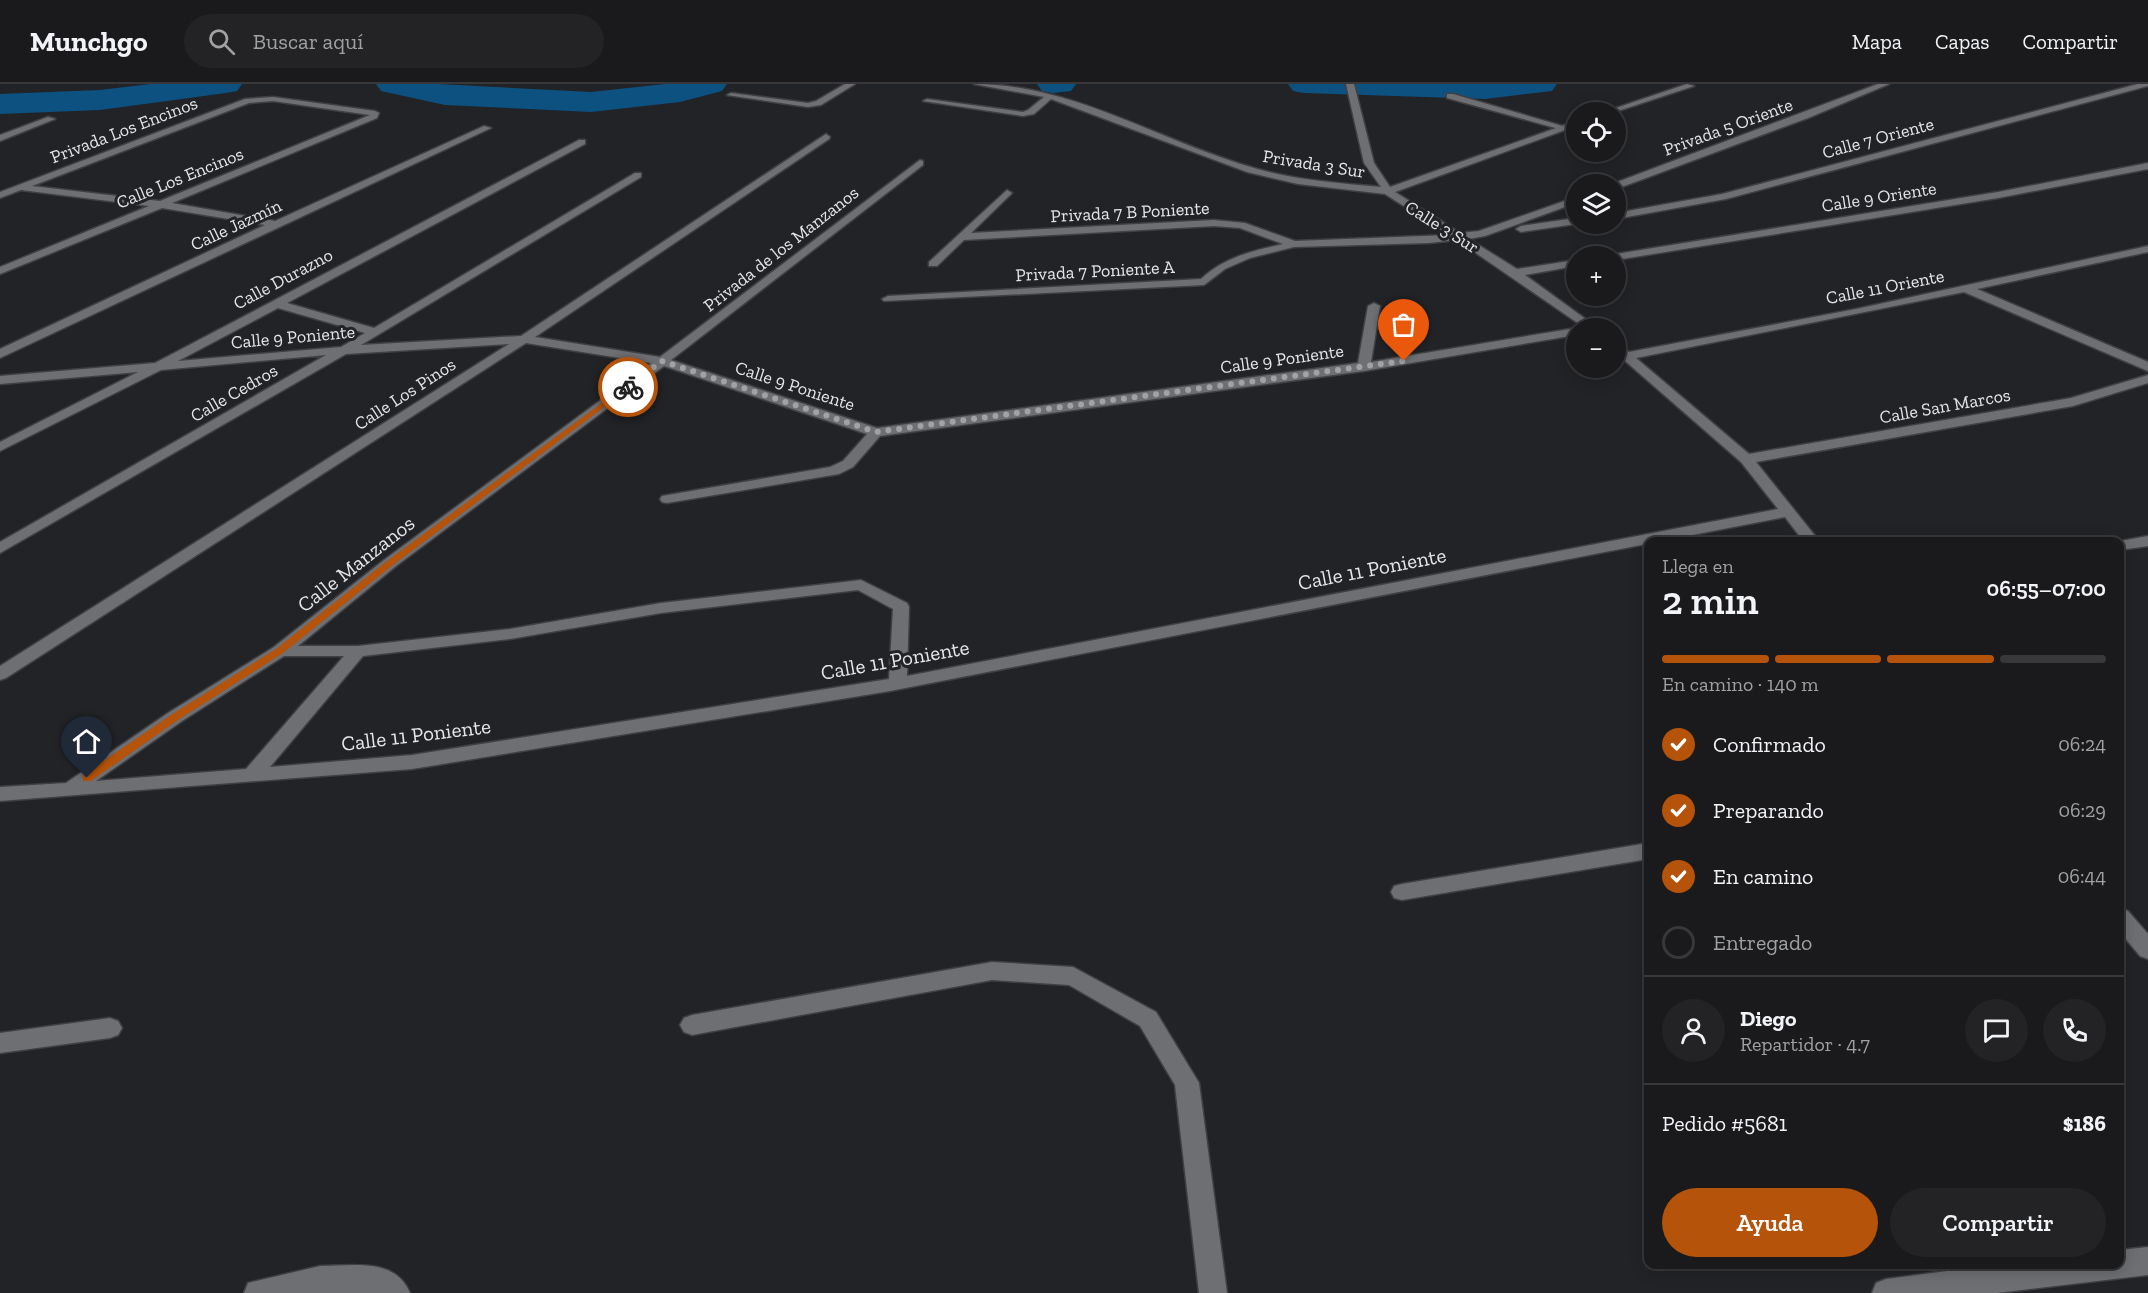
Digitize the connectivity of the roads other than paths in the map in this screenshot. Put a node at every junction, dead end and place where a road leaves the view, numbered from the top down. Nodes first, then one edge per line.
1 (851, 84) edge
2 (978, 84) edge
3 (1885, 84) edge
4 (2147, 84) edge
5 (1690, 86) dead end
6 (1351, 89) edge
7 (731, 95) dead end
8 (1050, 96) junction
9 (1450, 96) dead end
10 (927, 100) dead end
11 (1626, 106) edge
12 (374, 116) joint
13 (51, 118) dead end
14 (1566, 127) edge
15 (487, 128) dead end
16 (1562, 128) junction
17 (826, 137) dead end
18 (0, 138) edge
19 (582, 142) dead end
20 (920, 163) dead end
21 (2148, 166) edge
22 (638, 175) dead end
23 (1626, 182) edge
24 (22, 187) junction
25 (1388, 191) junction
26 (1007, 193) dead end
27 (0, 195) edge
28 (158, 204) junction
29 (1566, 204) edge
30 (1626, 214) edge
31 (1566, 222) edge
32 (276, 224) junction
33 (1481, 234) junction
34 (963, 237) junction
35 (1459, 237) junction
36 (1294, 244) junction
37 (2148, 249) edge
38 (1626, 255) edge
39 (933, 264) dead end
40 (1566, 265) edge
41 (0, 271) edge
42 (1515, 273) junction
43 (1967, 289) junction
44 (888, 299) dead end
45 (274, 303) junction
46 (1374, 306) dead end
47 (1578, 318) edge
48 (375, 332) junction
49 (1566, 334) edge
50 (524, 339) junction
51 (344, 350) junction
52 (0, 354) edge
53 (1627, 356) joint
54 (662, 361) junction
55 (160, 366) junction
56 (1364, 366) junction
57 (2148, 367) edge
58 (2148, 379) edge
59 (0, 380) edge
60 (876, 432) junction
61 (0, 447) edge
62 (1746, 459) junction
63 (667, 499) dead end
64 (1790, 511) junction
65 (1655, 537) edge
66 (1810, 537) edge
67 (1644, 539) edge
68 (2148, 541) edge
69 (2124, 544) edge
70 (0, 548) edge
71 (280, 651) junction
72 (358, 651) junction
73 (0, 674) edge
74 (898, 683) junction
75 (252, 775) junction
76 (69, 790) junction
77 (0, 794) edge
78 (1644, 852) edge
79 (1402, 892) dead end
80 (2124, 922) edge
81 (2148, 950) edge
82 (692, 1025) dead end
83 (110, 1028) dead end
84 (0, 1043) edge
85 (2148, 1261) edge
86 (2124, 1263) edge
87 (2078, 1269) edge
88 (258, 1293) edge
89 (396, 1293) edge
90 (1213, 1293) edge
91 (1886, 1293) edge

1 - 7 street
2 - 8 street, Privada 3 Sur
3 - 23 street, Privada 5 Oriente
4 - 30 street, Calle 7 Oriente
5 - 11 street
6 - 25 street, Calle 3 Sur
8 - 10 street
8 - 25 street, Privada 3 Sur
9 - 16 street
12 - 24 street, Privada Los Encinos
12 - 28 street, Calle Los Encinos
13 - 18 street
14 - 16 street, Privada 3 Sur
15 - 32 street, Calle Jazmín
16 - 25 street, Privada 3 Sur
17 - 50 street, Calle Los Pinos
19 - 45 street, Calle Durazno
20 - 54 street, Privada de los Manzanos
21 - 38 street, Calle 9 Oriente
22 - 48 street, Calle Cedros
24 - 27 street, Privada Los Encinos
24 - 28 street
25 - 35 street, Calle 3 Sur
26 - 34 street
28 - 32 street
28 - 41 street, Calle Los Encinos
29 - 33 street
31 - 33 street
32 - 52 street, Calle Jazmín
33 - 35 street
34 - 36 street, Privada 7 B Poniente
34 - 39 street
35 - 36 street
35 - 42 street, Calle 3 Sur
36 - 44 street, Privada 7 Poniente A
37 - 43 street, Calle 11 Oriente
40 - 42 street
42 - 47 street, Calle 3 Sur
43 - 53 street, Calle 11 Oriente
43 - 57 street
45 - 48 street
45 - 55 street, Calle Durazno
46 - 56 street
48 - 51 street, Calle Cedros
49 - 56 street, Calle 9 Poniente
50 - 51 street, Calle 9 Poniente
50 - 54 street, Calle 9 Poniente
50 - 73 street, Calle Los Pinos
51 - 55 street, Calle 9 Poniente
51 - 70 street, Calle Cedros
53 - 62 street
54 - 60 street, Calle 9 Poniente
54 - 71 street, Calle Manzanos
55 - 59 street, Calle 9 Poniente
55 - 61 street, Calle Durazno
56 - 60 street, Calle 9 Poniente
58 - 62 street, Calle San Marcos
60 - 63 street
62 - 64 street
64 - 65 street, Calle 11 Poniente
64 - 66 street
67 - 74 street, Calle 11 Poniente
68 - 69 street
71 - 72 street
71 - 76 street, Calle Manzanos
72 - 74 street
72 - 75 street
74 - 75 street, Calle 11 Poniente
75 - 76 street, Calle 11 Poniente
76 - 77 street, Calle 11 Poniente
78 - 79 street
80 - 81 street
82 - 90 street
83 - 84 street
85 - 86 street
87 - 91 street
88 - 89 street

